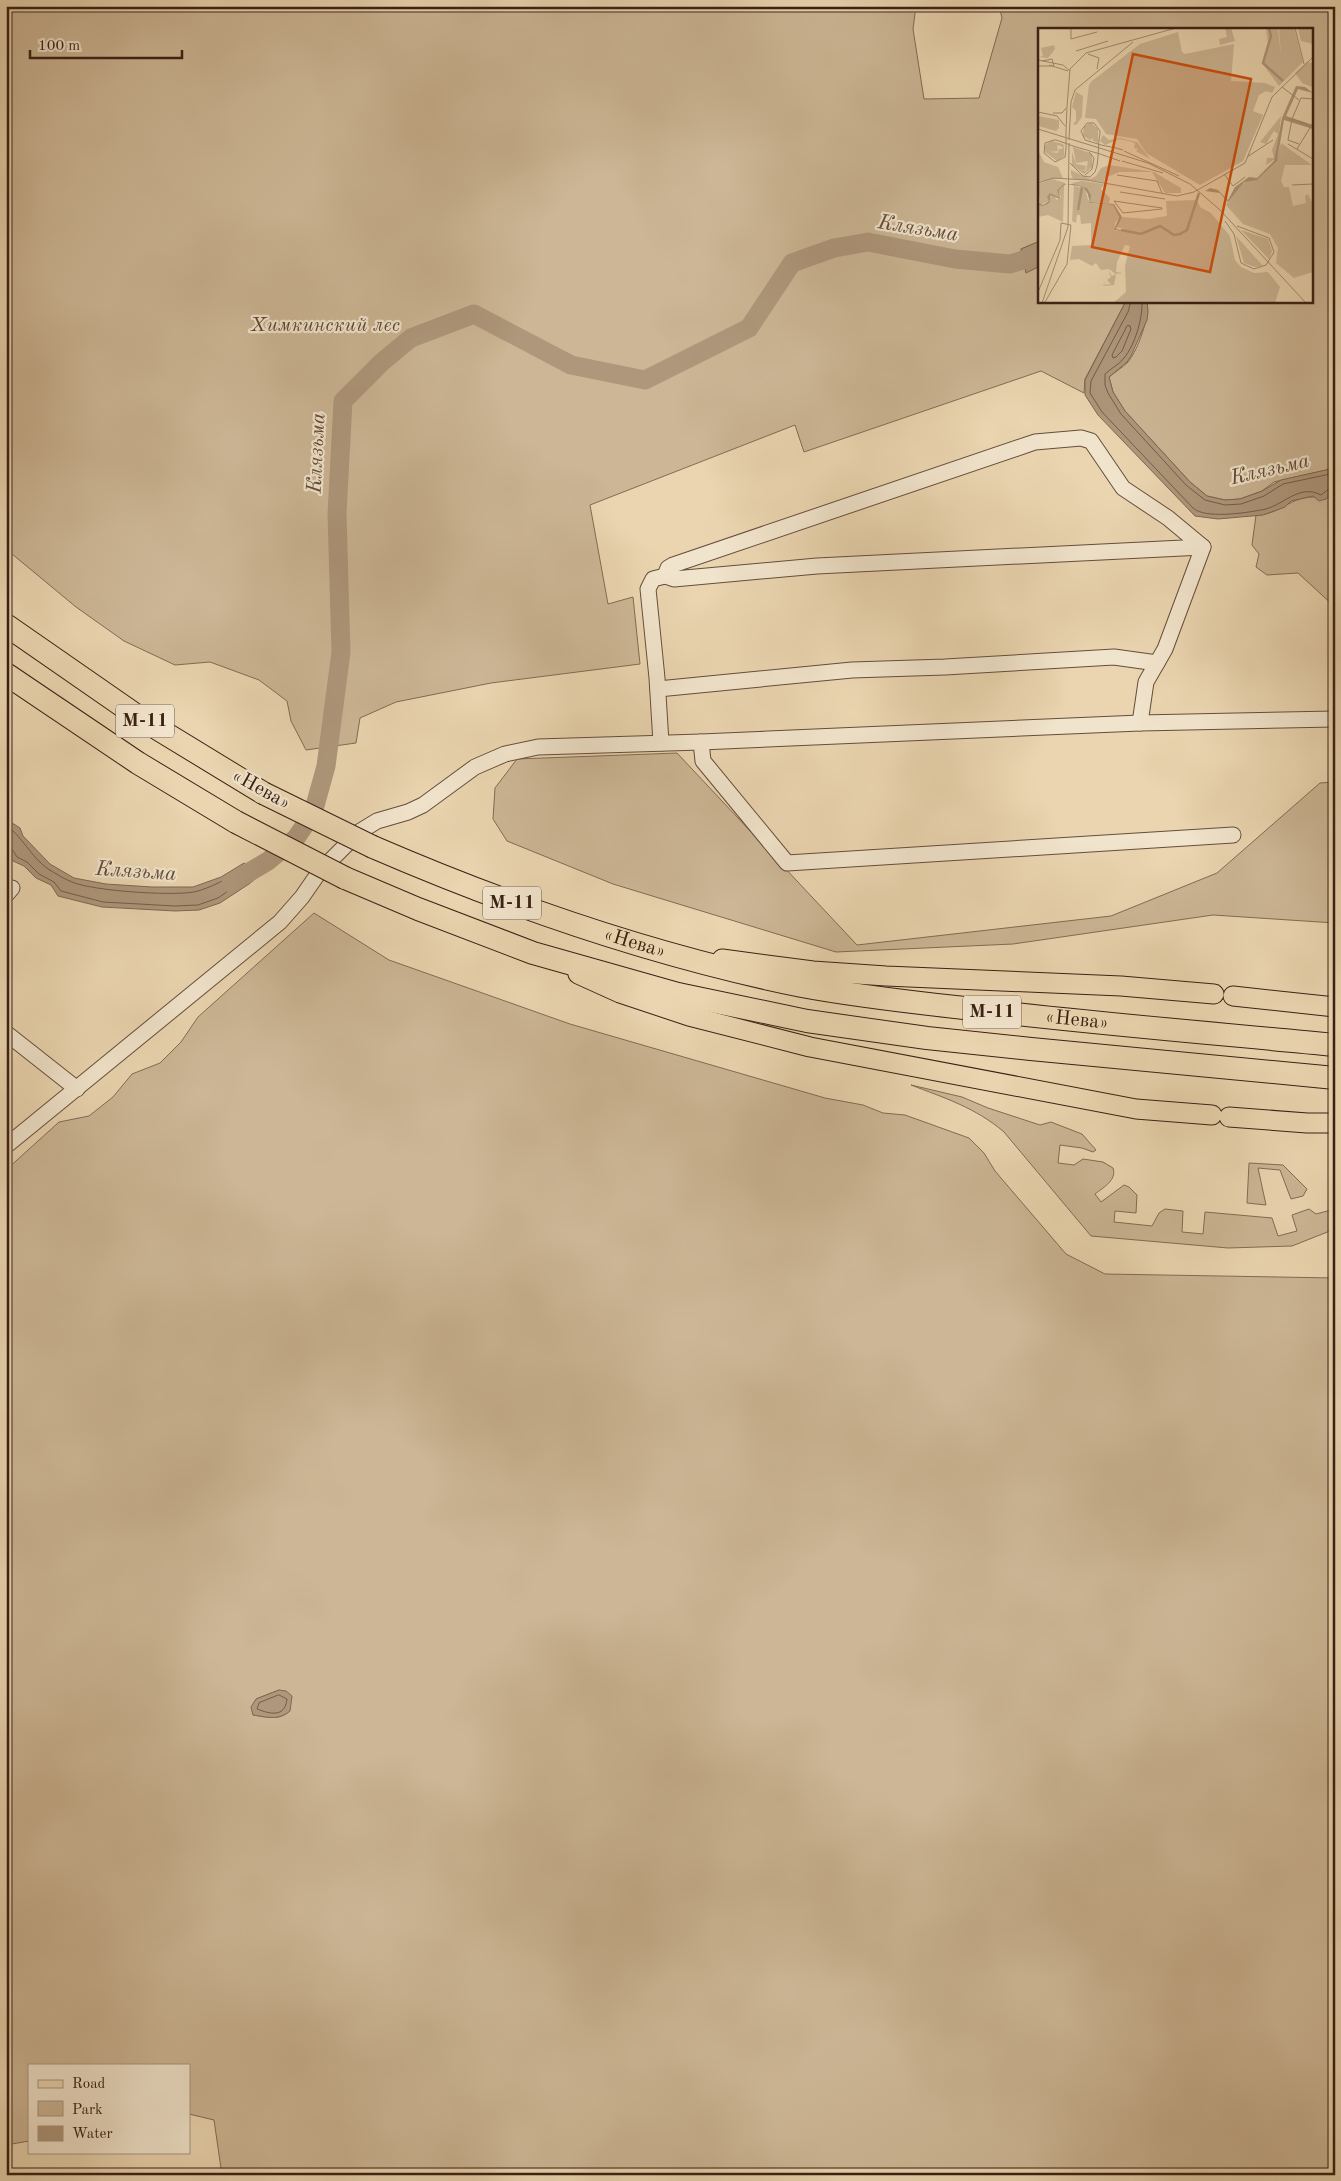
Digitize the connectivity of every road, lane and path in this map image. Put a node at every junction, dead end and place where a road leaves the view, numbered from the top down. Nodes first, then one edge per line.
1 (1203, 547) junction
2 (665, 576) junction
3 (6, 625) edge
4 (1157, 663) junction
5 (6, 674) edge
6 (658, 689) junction
7 (1335, 719) edge
8 (1140, 723) junction
9 (702, 742) junction
10 (662, 743) junction
11 (1233, 835) dead end
12 (654, 950) junction
13 (533, 953) junction
14 (1335, 1007) edge
15 (6, 1033) edge
16 (1335, 1045) edge
17 (1335, 1078) edge
18 (77, 1089) junction
19 (1335, 1123) edge
20 (6, 1146) edge

1 - 2 street
1 - 2 street
1 - 4 street
2 - 6 street
3 - 12 highway, «Нева» / М-11, bridge
4 - 6 street
4 - 8 street
5 - 13 highway, «Нева» / М-11, bridge
6 - 10 street
7 - 8 street
8 - 9 street
9 - 10 street
9 - 11 street
10 - 18 street
12 - 14 main road, М-11
12 - 16 highway, «Нева» / М-11
13 - 17 highway, «Нева» / М-11
13 - 19 main road, М-11
15 - 18 street
18 - 20 street

